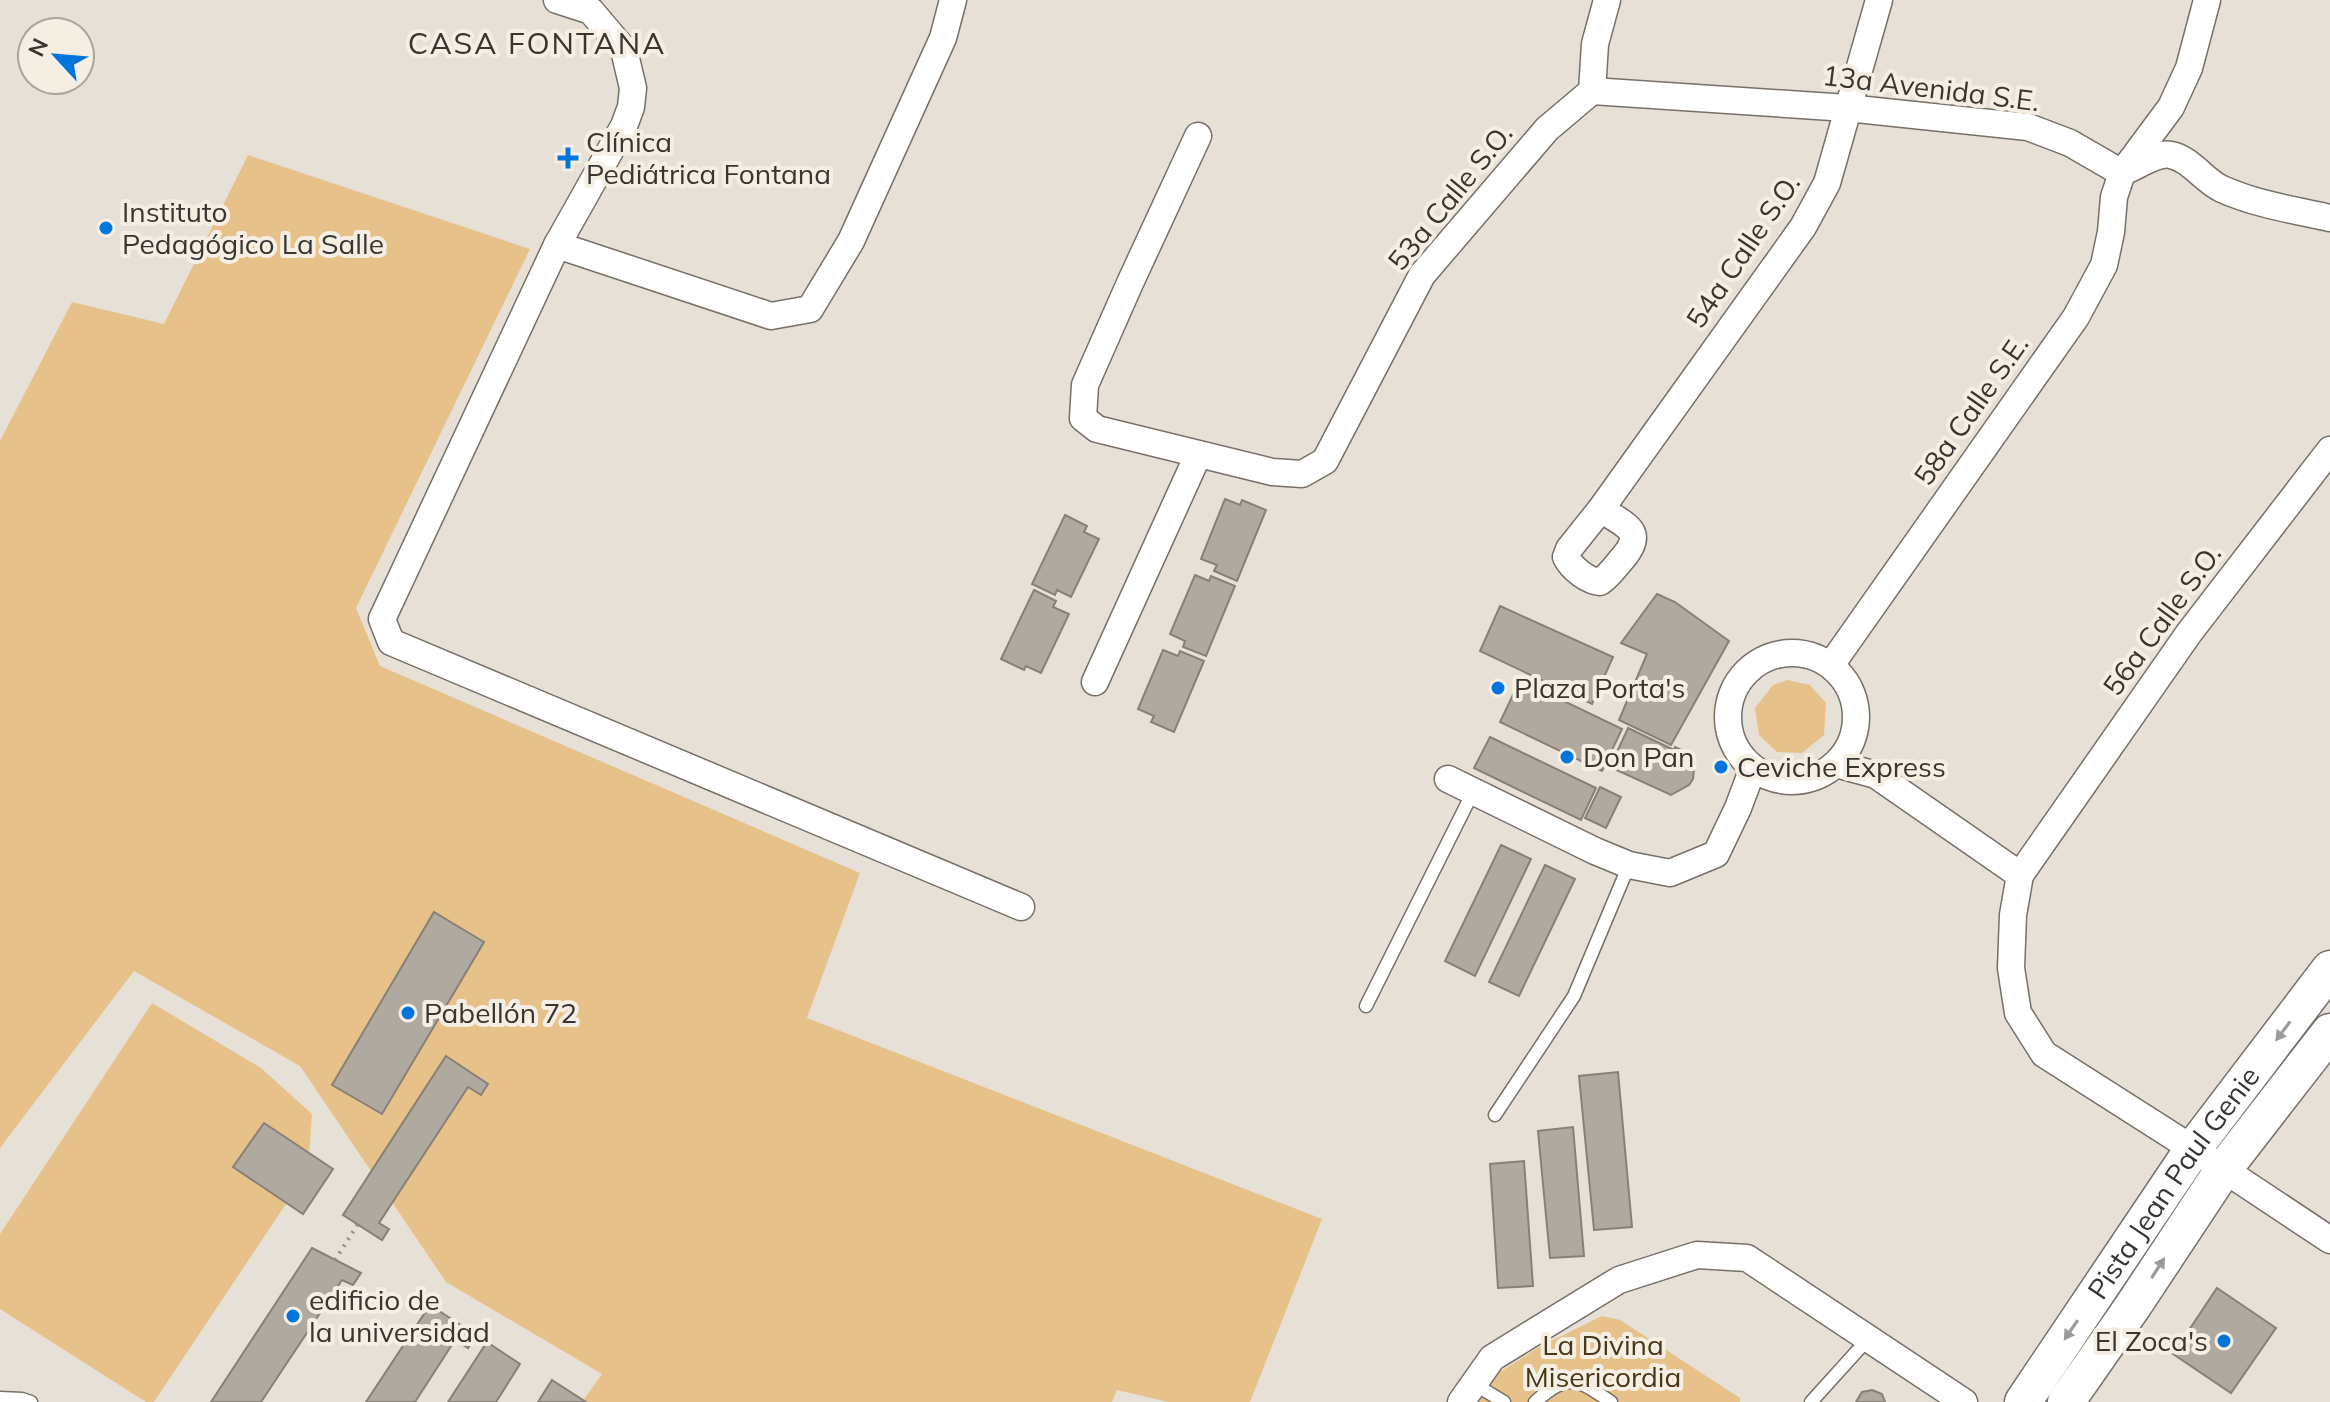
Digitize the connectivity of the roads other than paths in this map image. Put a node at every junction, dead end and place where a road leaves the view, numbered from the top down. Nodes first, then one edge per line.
1 (557, 0) edge
2 (953, 0) edge
3 (1607, 0) edge
4 (1879, 0) edge
5 (2207, 0) edge
6 (1592, 91) junction
7 (1847, 108) junction
8 (1198, 136) dead end
9 (2122, 173) junction
10 (2330, 218) edge
11 (557, 245) junction
12 (2330, 450) edge
13 (1198, 455) junction
14 (1601, 509) dead end
15 (1831, 665) junction
16 (1095, 682) dead end
17 (1836, 764) junction
18 (1753, 768) junction
19 (1448, 779) dead end
20 (1473, 792) junction
21 (1629, 865) junction
22 (2020, 875) junction
23 (1021, 907) dead end
24 (2330, 969) edge
25 (1366, 1006) dead end
26 (2330, 1032) edge
27 (1495, 1115) dead end
28 (2193, 1149) junction
29 (2223, 1170) junction
30 (2330, 1240) edge
31 (1868, 1339) junction
32 (1467, 1393) edge
33 (0, 1398) edge
34 (31, 1402) edge
35 (1504, 1402) edge
36 (1535, 1402) edge
37 (1611, 1402) edge
38 (1811, 1402) edge
39 (1964, 1402) edge
40 (2023, 1402) edge
41 (2066, 1402) edge

1 - 11 street
2 - 11 street
3 - 6 street
4 - 7 street, 54a Calle S.O.
5 - 9 street
6 - 7 street, 13a Avenida S.E.
6 - 13 street, 53a Calle S.O.
7 - 9 street, 13a Avenida S.E.
7 - 14 street, 54a Calle S.O.
8 - 13 street
9 - 10 street
9 - 15 street, 58a Calle S.E.
11 - 23 street
12 - 22 street, 56a Calle S.O.
13 - 16 street
15 - 17 street
15 - 18 street
17 - 18 street
17 - 22 street
18 - 21 street
19 - 20 street
20 - 21 street
20 - 25 lane
21 - 27 lane
22 - 28 street
24 -> 28 main road, Pista Jean Paul Genie
26 - 29 main road, Pista Jean Paul Genie
28 - 29 street
28 -> 40 main road, Pista Jean Paul Genie
29 - 30 street
41 -> 29 main road, Pista Jean Paul Genie
31 - 32 street
31 - 38 lane
31 - 39 street
32 - 35 lane
33 - 34 lane
36 - 37 lane

